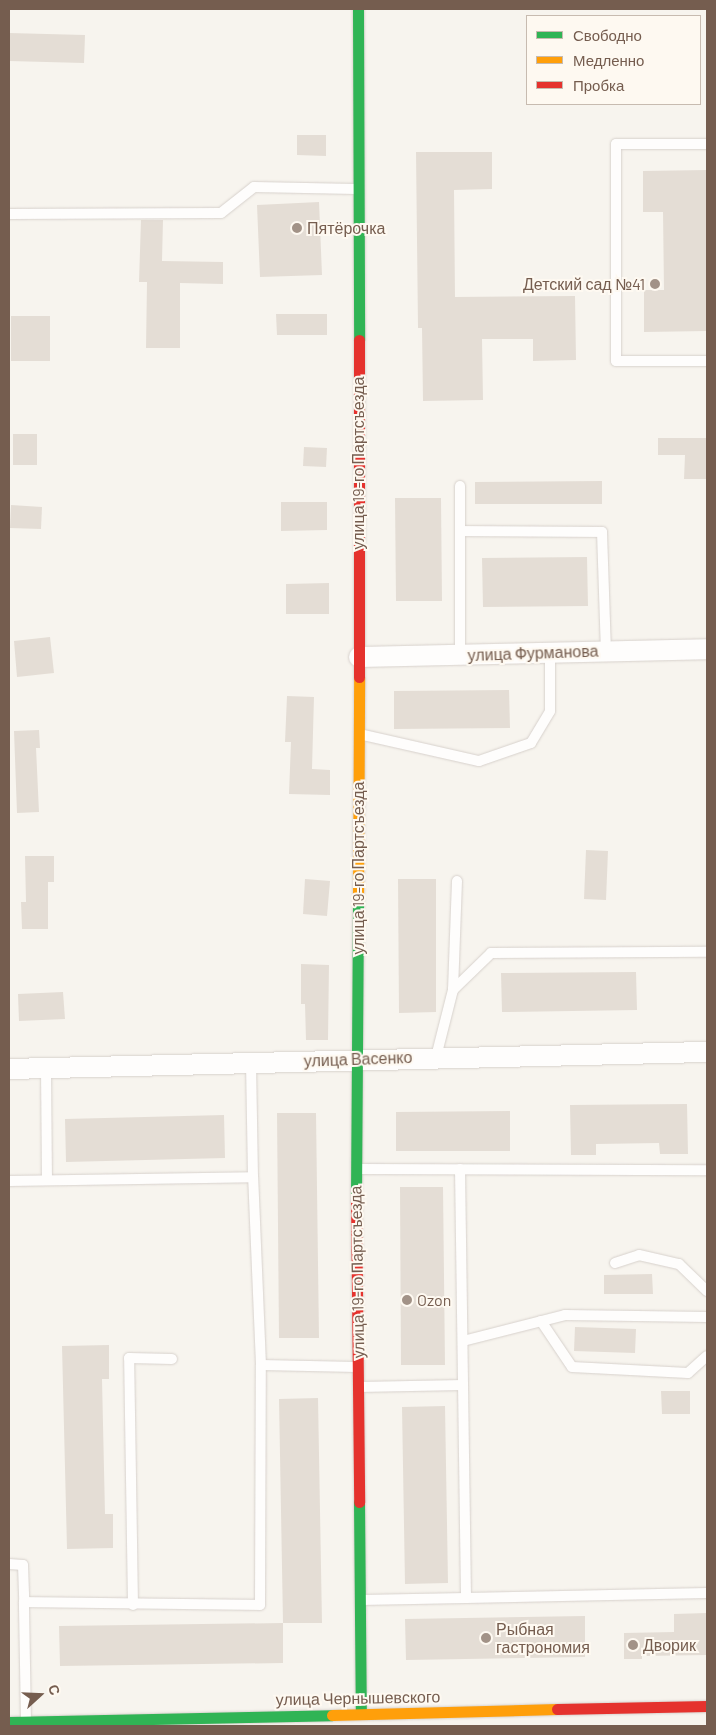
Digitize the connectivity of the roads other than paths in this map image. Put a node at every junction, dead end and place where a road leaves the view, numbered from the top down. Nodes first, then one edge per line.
1 (358, 9) edge
2 (707, 144) edge
3 (357, 189) junction
4 (9, 214) edge
5 (707, 361) edge
6 (460, 486) dead end
7 (460, 531) junction
8 (707, 649) edge
9 (606, 650) junction
10 (550, 653) junction
11 (460, 655) junction
12 (359, 657) junction
13 (358, 734) junction
14 (457, 881) dead end
15 (707, 952) edge
16 (453, 990) junction
17 (707, 1052) edge
18 (436, 1057) junction
19 (358, 1060) junction
20 (252, 1061) junction
21 (9, 1068) edge
22 (46, 1068) junction
23 (356, 1169) junction
24 (460, 1169) junction
25 (707, 1170) edge
26 (252, 1177) junction
27 (9, 1180) edge
28 (47, 1180) junction
29 (615, 1263) dead end
30 (707, 1291) edge
31 (707, 1317) edge
32 (541, 1321) junction
33 (463, 1341) junction
34 (707, 1356) edge
35 (172, 1359) dead end
36 (261, 1365) junction
37 (358, 1367) junction
38 (463, 1385) junction
39 (359, 1387) junction
40 (9, 1564) edge
41 (707, 1593) edge
42 (466, 1598) junction
43 (360, 1600) junction
44 (24, 1602) junction
45 (133, 1605) junction
46 (707, 1706) edge
47 (362, 1720) edge
48 (9, 1722) edge
49 (26, 1722) junction

1 - 3 street, улица 19-го Партсъезда
2 - 5 lane
3 - 4 lane
3 - 12 street, улица 19-го Партсъезда
6 - 7 lane
7 - 9 lane
7 - 11 lane
8 - 9 street, улица Фурманова
9 - 10 street, улица Фурманова
10 - 11 street, улица Фурманова
10 - 13 lane
11 - 12 street, улица Фурманова
12 - 13 street, улица 19-го Партсъезда
13 - 19 street, улица 19-го Партсъезда
14 - 16 lane
15 - 16 lane
16 - 18 lane
17 - 18 street, улица Васенко
18 - 19 street, улица Васенко
19 - 20 street, улица Васенко
19 - 23 street, улица 19-го Партсъезда
20 - 22 street, улица Васенко
20 - 26 lane
21 - 22 street, улица Васенко
22 - 28 lane
23 - 24 lane
23 - 37 street, улица 19-го Партсъезда
24 - 25 lane
24 - 33 lane
26 - 28 lane
26 - 36 lane
27 - 28 lane
29 - 30 lane
31 - 32 lane
32 - 33 lane
32 - 34 lane
33 - 38 lane
35 - 45 lane
36 - 37 lane
36 - 45 lane
37 - 39 street, улица 19-го Партсъезда
38 - 39 lane
38 - 42 lane
39 - 43 street, улица 19-го Партсъезда
40 - 44 lane
41 - 42 lane
42 - 43 lane
43 - 47 street, улица 19-го Партсъезда
44 - 45 lane
44 - 49 lane
46 - 47 street, улица Чернышевского
47 - 49 street, улица Чернышевского
48 - 49 street, улица Чернышевского

